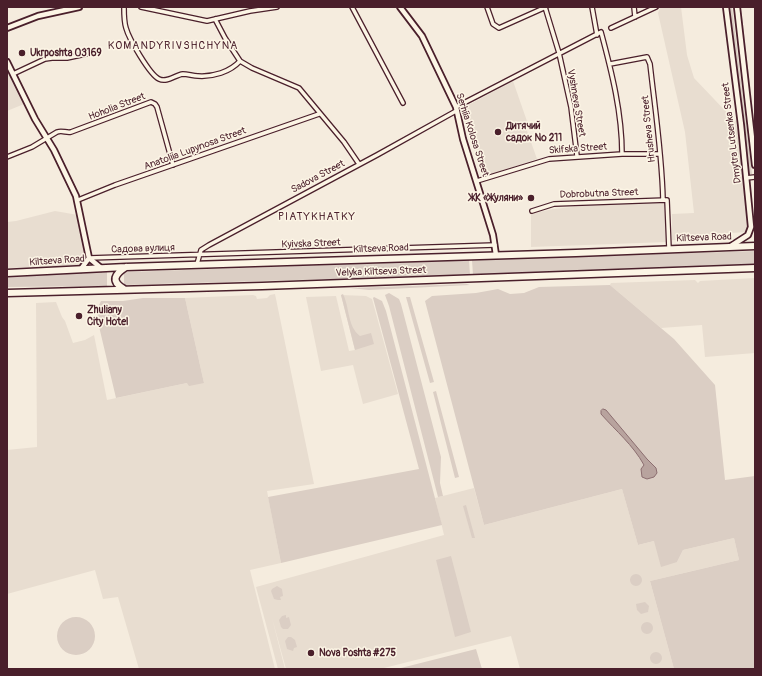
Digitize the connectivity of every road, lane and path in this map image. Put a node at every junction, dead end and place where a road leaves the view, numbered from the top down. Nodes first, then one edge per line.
1 (79, 7) edge
2 (124, 7) edge
3 (140, 7) edge
4 (277, 7) edge
5 (352, 7) edge
6 (400, 7) edge
7 (487, 7) edge
8 (546, 7) edge
9 (592, 7) edge
10 (634, 7) edge
11 (656, 7) edge
12 (726, 7) edge
13 (736, 7) edge
14 (635, 17) junction
15 (215, 19) junction
16 (7, 28) edge
17 (611, 28) dead end
18 (597, 35) junction
19 (96, 52) dead end
20 (559, 53) junction
21 (240, 61) junction
22 (7, 62) edge
23 (610, 64) junction
24 (13, 74) junction
25 (403, 103) dead end
26 (456, 109) junction
27 (319, 114) junction
28 (47, 137) junction
29 (622, 154) junction
30 (660, 154) junction
31 (577, 156) junction
32 (7, 157) edge
33 (359, 164) junction
34 (173, 165) junction
35 (755, 165) edge
36 (755, 177) edge
37 (746, 178) junction
38 (477, 181) junction
39 (78, 200) junction
40 (665, 200) junction
41 (532, 211) dead end
42 (495, 245) junction
43 (755, 246) edge
44 (730, 247) junction
45 (669, 249) junction
46 (199, 255) junction
47 (496, 255) junction
48 (89, 258) junction
49 (197, 264) junction
50 (126, 267) junction
51 (101, 268) junction
52 (755, 268) edge
53 (81, 269) junction
54 (7, 273) edge
55 (124, 289) junction
56 (7, 293) edge

1 - 16 street
2 - 21 street
3 - 15 street
4 - 15 street
5 - 25 street
6 - 26 street, Serhiia Kolosa Street
7 - 8 street
8 - 20 street, Vyshneva Street
9 - 18 street
10 - 14 street
11 - 14 street
12 - 37 street, Dmytra Lutsenka Street
13 - 35 street, Dmytra Lutsenka Street
14 - 17 street
15 - 21 street
18 - 20 street, Sadova Street
18 - 23 street, Sadova Street
19 - 24 street
20 - 26 street, Sadova Street
20 - 31 street, Vyshneva Street
21 - 27 street
22 - 24 street
23 - 29 street
23 - 30 street, Hrusheva Street
24 - 28 street
26 - 33 street, Sadova Street
26 - 38 street, Serhiia Kolosa Street
27 - 33 street
27 - 34 street, Anatoliia Lupynosa Street
28 - 32 street
28 - 34 street, Hoholia Street
28 - 39 street
29 - 30 street, Skifska Street
29 - 31 street, Skifska Street
30 - 40 street, Hrusheva Street
31 - 38 street, Skifska Street
33 - 46 street, Sadova Street
34 - 39 street, Anatoliia Lupynosa Street
36 - 37 street
37 - 44 street, Dmytra Lutsenka Street
38 - 42 street, Serhiia Kolosa Street
39 - 48 street
40 - 41 street, Dobrobutna Street
40 - 45 street, Hrusheva Street
42 - 46 street, Kyivska Street
42 - 47 street, Serhiia Kolosa Street
43 - 44 highway, Kiltseva Road
44 - 45 highway, Kiltseva Road
45 - 47 highway, Kiltseva Road
46 - 48 street, Садова вулиця
46 - 49 street
47 - 49 highway, Kiltseva Road
48 - 51 street
48 - 53 street
49 - 50 highway, Kiltseva Road
50 - 51 highway, Kiltseva Road
50 - 55 highway
51 - 53 highway, Kiltseva Road
52 - 55 highway, Velyka Kiltseva Street
53 - 54 highway, Kiltseva Road
55 - 56 highway, Velyka Kiltseva Street

